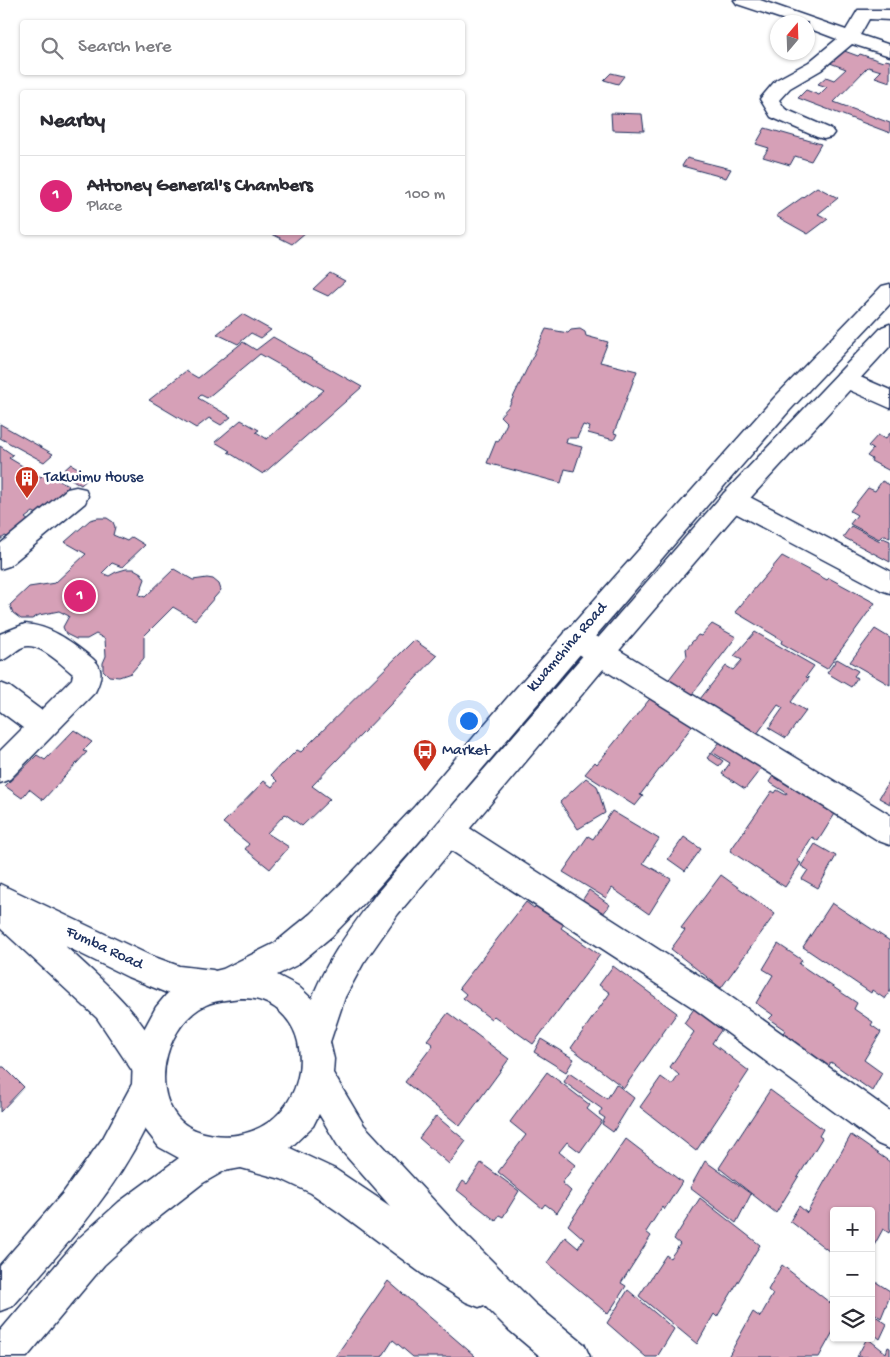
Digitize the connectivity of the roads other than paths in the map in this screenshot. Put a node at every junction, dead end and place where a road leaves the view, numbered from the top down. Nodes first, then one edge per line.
1 (743, 0) edge
2 (868, 7) edge
3 (890, 15) edge
4 (850, 37) junction
5 (890, 51) edge
6 (824, 133) dead end
7 (890, 291) edge
8 (890, 332) edge
9 (846, 379) junction
10 (890, 400) edge
11 (76, 496) dead end
12 (733, 500) junction
13 (0, 559) edge
14 (890, 583) edge
15 (576, 638) junction
16 (0, 650) edge
17 (600, 653) junction
18 (0, 695) edge
19 (43, 727) junction
20 (0, 770) edge
21 (890, 831) edge
22 (449, 832) junction
23 (0, 898) edge
24 (0, 907) edge
25 (221, 985) junction
26 (315, 1039) junction
27 (147, 1076) junction
28 (316, 1077) junction
29 (890, 1129) edge
30 (231, 1153) junction
31 (0, 1293) edge
32 (522, 1317) junction
33 (3, 1357) edge
34 (571, 1357) edge

1 - 4 main road
2 - 3 main road
2 - 4 main road
4 - 5 main road
4 - 6 main road
7 - 15 main road, kwamchina Road
8 - 9 main road, kwamchina Road
9 - 10 main road
9 - 12 main road, kwamchina Road
11 - 13 main road
12 - 14 main road
12 - 17 main road, kwamchina Road
15 - 17 main road
15 - 25 main road, kwamchina Road
16 - 19 main road
17 - 21 main road
17 - 22 main road, kwamchina Road
18 - 19 main road
19 - 20 main road
22 - 26 main road, kwamchina Road
22 - 29 main road
23 - 25 main road, Fumba Road
24 - 27 main road, Fumba Road
25 - 26 main road
25 - 27 main road
26 - 28 main road
27 - 30 main road
27 - 31 main road
28 - 30 main road
28 - 32 main road
30 - 32 main road
30 - 33 main road
32 - 34 main road

